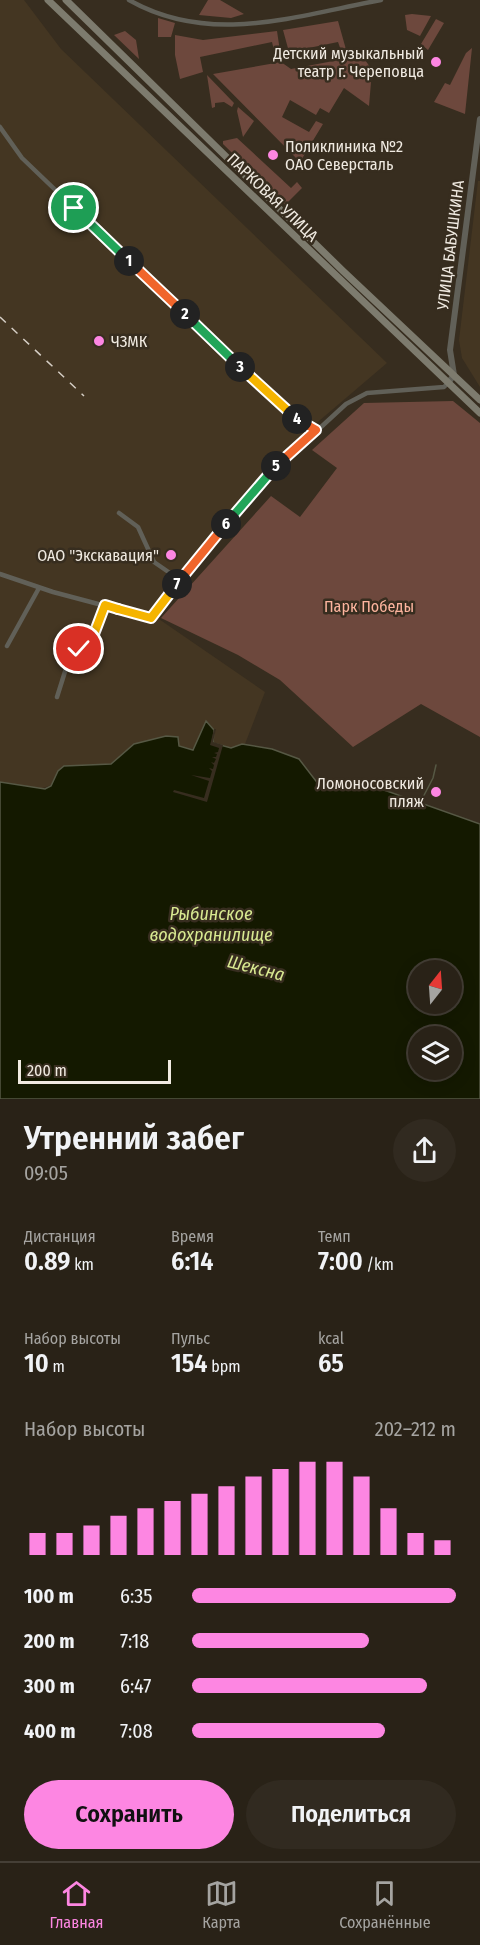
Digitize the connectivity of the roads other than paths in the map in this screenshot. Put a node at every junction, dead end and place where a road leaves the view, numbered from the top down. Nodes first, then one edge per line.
1 (48, 0) edge
2 (66, 0) edge
3 (129, 0) edge
4 (381, 0) edge
5 (480, 118) edge
6 (0, 127) edge
7 (454, 375) junction
8 (448, 383) junction
9 (480, 400) edge
10 (480, 413) edge
11 (316, 430) junction
12 (119, 513) dead end
13 (0, 574) edge
14 (180, 580) junction
15 (39, 588) junction
16 (105, 605) junction
17 (7, 646) dead end
18 (57, 697) dead end

1 - 8 main road, ПАРКОВАЯ УЛИЦА
2 - 7 main road, ПАРКОВАЯ УЛИЦА
3 - 4 street
5 - 7 street, УЛИЦА БАБУШКИНА
6 - 11 street
7 - 8 street
7 - 9 main road, ПАРКОВАЯ УЛИЦА
8 - 10 main road, ПАРКОВАЯ УЛИЦА
8 - 11 street
11 - 14 street
12 - 14 street
13 - 15 street
14 - 16 street
15 - 16 street
15 - 17 street
16 - 18 street

